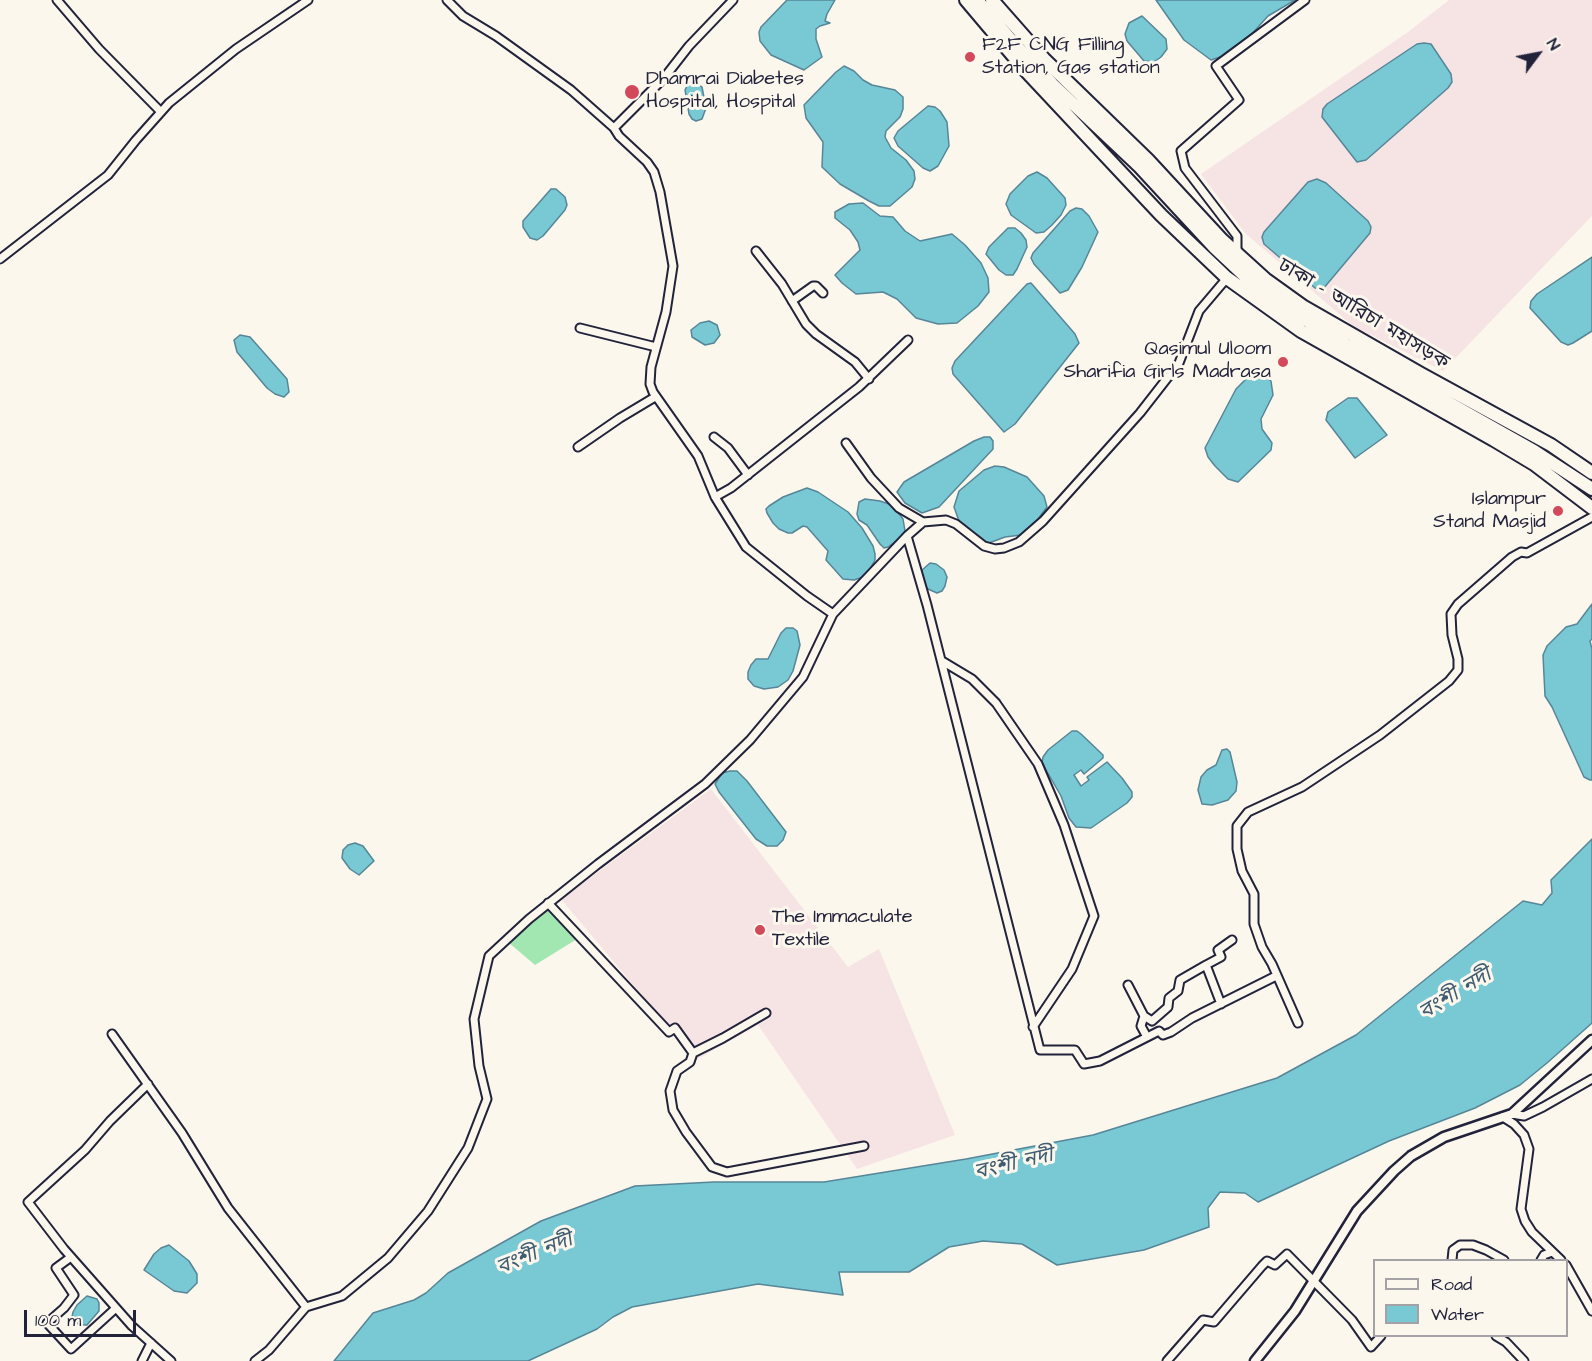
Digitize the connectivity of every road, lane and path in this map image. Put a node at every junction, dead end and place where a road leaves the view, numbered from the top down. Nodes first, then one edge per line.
1 (57, 0) edge
2 (308, 0) edge
3 (447, 0) edge
4 (733, 0) edge
5 (966, 0) edge
6 (977, 0) edge
7 (992, 0) edge
8 (1305, 0) edge
9 (161, 112) junction
10 (614, 128) junction
11 (1144, 163) junction
12 (756, 251) dead end
13 (1237, 255) junction
14 (0, 259) edge
15 (1227, 278) junction
16 (823, 293) dead end
17 (792, 301) junction
18 (580, 328) dead end
19 (908, 340) dead end
20 (656, 347) junction
21 (868, 379) junction
22 (655, 397) junction
23 (714, 437) dead end
24 (846, 443) dead end
25 (578, 447) dead end
26 (1592, 473) edge
27 (748, 475) junction
28 (1592, 489) edge
29 (715, 497) junction
30 (1592, 508) edge
31 (1592, 517) edge
32 (923, 522) junction
33 (907, 536) junction
34 (833, 614) junction
35 (942, 660) junction
36 (548, 903) junction
37 (1232, 940) dead end
38 (1206, 965) junction
39 (1276, 976) junction
40 (1128, 985) dead end
41 (1221, 1004) junction
42 (766, 1013) dead end
43 (1143, 1016) junction
44 (1298, 1023) dead end
45 (1033, 1027) junction
46 (112, 1034) dead end
47 (1147, 1037) junction
48 (1592, 1040) edge
49 (693, 1053) junction
50 (1592, 1078) edge
51 (148, 1084) junction
52 (1508, 1115) junction
53 (864, 1146) dead end
54 (1552, 1252) junction
55 (71, 1257) junction
56 (1452, 1259) edge
57 (1502, 1259) edge
58 (1541, 1259) edge
59 (1560, 1259) edge
60 (1568, 1269) edge
61 (1314, 1281) junction
62 (306, 1307) junction
63 (116, 1308) junction
64 (1592, 1311) edge
65 (1379, 1337) edge
66 (1499, 1337) edge
67 (151, 1343) junction
68 (142, 1361) edge
69 (171, 1361) edge
70 (255, 1361) edge
71 (1167, 1361) edge
72 (1255, 1361) edge
73 (1524, 1361) edge

1 - 9 street
2 - 9 street
3 - 10 street
4 - 10 street
5 - 15 highway
6 - 11 highway
7 - 11 highway, ঢাকা - আরিচা মহাসড়ক
8 - 13 street
9 - 14 street
10 - 20 street
11 - 13 highway, ঢাকা - আরিচা মহাসড়ক
11 - 28 highway
12 - 17 street
13 - 26 highway, ঢাকা - আরিচা মহাসড়ক
15 - 30 highway
15 - 32 street
16 - 17 street
17 - 21 street
18 - 20 street
19 - 21 street
20 - 22 street
21 - 27 street
22 - 25 street
22 - 29 street
23 - 27 street
24 - 32 street
27 - 29 street
29 - 34 street
31 - 39 street
32 - 33 street
33 - 34 street
33 - 35 street
34 - 36 street
35 - 45 street
35 - 45 street
36 - 49 street
36 - 62 street
37 - 38 street
38 - 41 street
38 - 43 street
39 - 41 street
39 - 44 street
40 - 43 street
41 - 47 street
42 - 49 street
43 - 47 street
45 - 47 street
46 - 51 street
48 - 52 street
49 - 53 street
50 - 52 street
51 - 55 street
51 - 62 street
52 - 54 street
52 - 61 street
54 - 58 street
54 - 59 street
55 - 63 street
55 - 63 street
56 - 57 street
60 - 64 street
61 - 65 street
61 - 71 street
61 - 72 street
62 - 70 street
63 - 67 street
66 - 73 street
67 - 68 street
67 - 69 street

